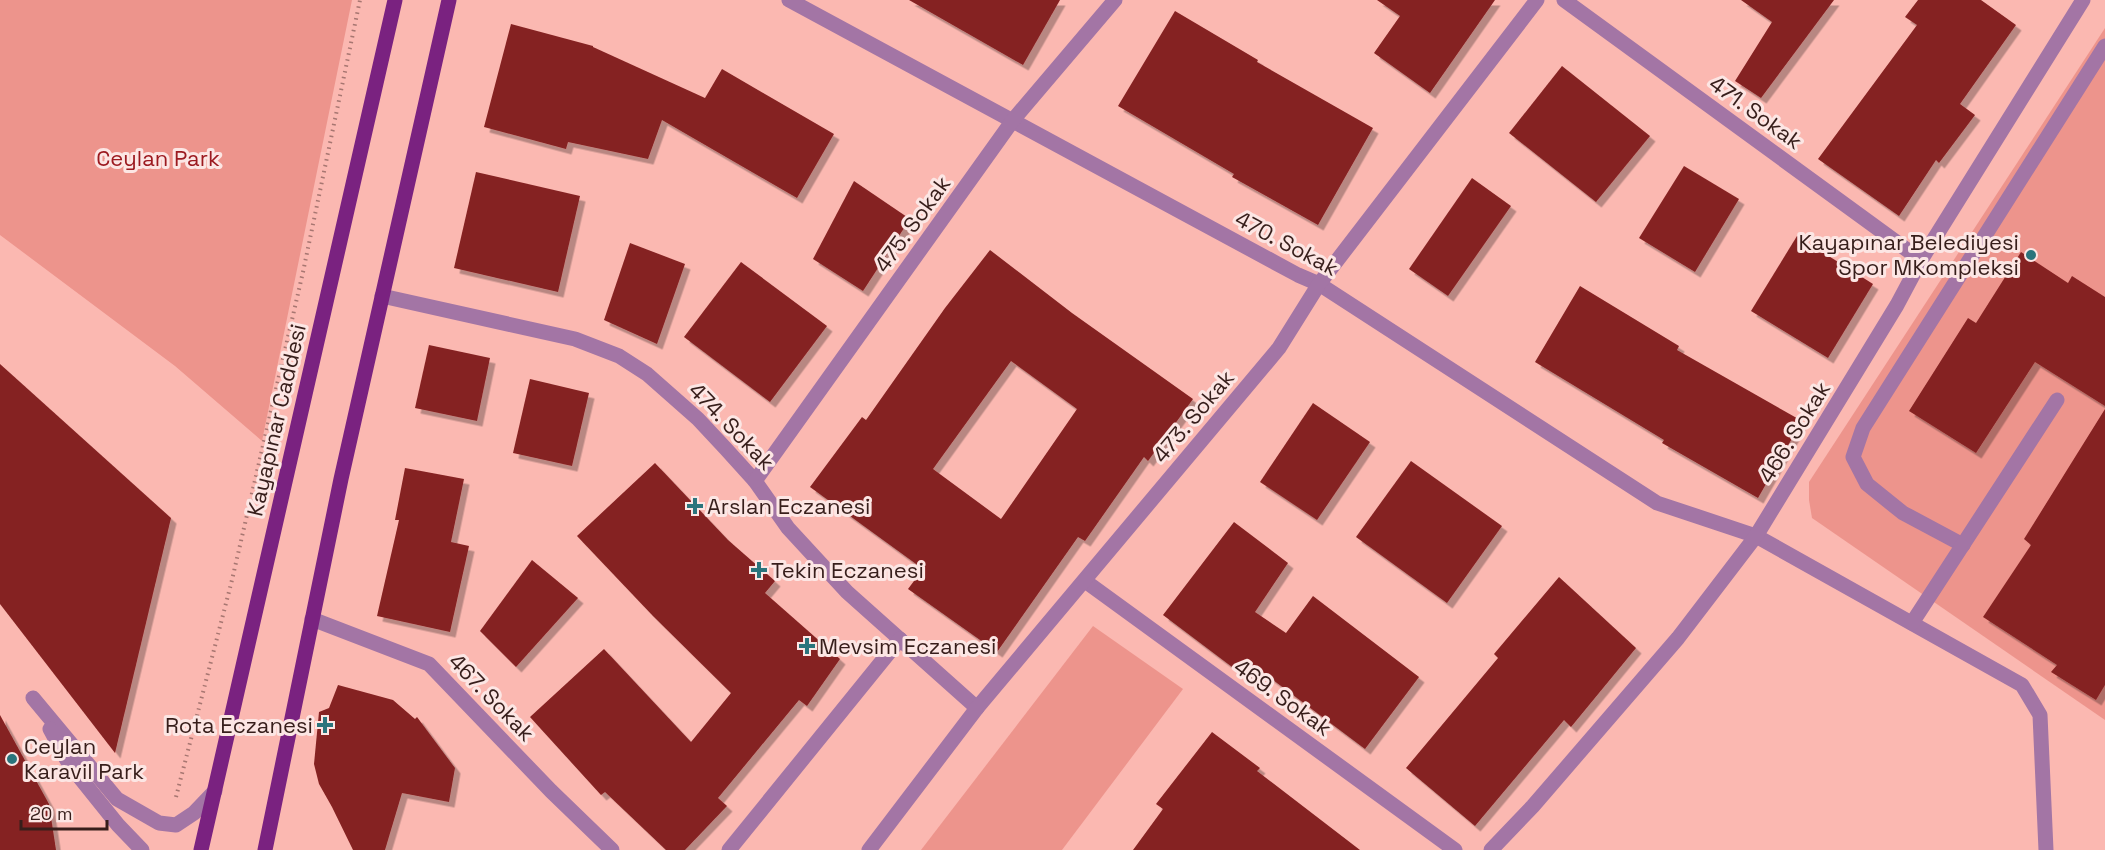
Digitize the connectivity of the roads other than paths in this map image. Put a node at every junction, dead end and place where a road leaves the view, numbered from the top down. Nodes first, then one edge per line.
1 (395, 0) edge
2 (449, 0) edge
3 (789, 0) edge
4 (1115, 0) edge
5 (1537, 0) edge
6 (1564, 0) edge
7 (2084, 0) edge
8 (2105, 46) edge
9 (1013, 120) junction
10 (1921, 260) junction
11 (1319, 284) junction
12 (382, 296) junction
13 (2057, 400) dead end
14 (755, 481) junction
15 (1756, 536) junction
16 (1963, 545) junction
17 (1085, 581) junction
18 (312, 619) junction
19 (1912, 623) junction
20 (900, 639) junction
21 (977, 708) junction
22 (215, 791) junction
23 (142, 850) edge
24 (201, 850) edge
25 (265, 850) edge
26 (612, 850) edge
27 (729, 850) edge
28 (869, 850) edge
29 (1455, 850) edge
30 (1491, 850) edge
31 (2046, 850) edge

1 - 22 main road, Kayapınar Caddesi
2 - 12 main road
3 - 9 street, 470. Sokak
4 - 9 street, 475. Sokak
5 - 11 street, 473. Sokak
6 - 10 street, 471. Sokak
7 - 10 street, 466. Sokak
8 - 16 street
9 - 11 street, 470. Sokak
9 - 14 street, 475. Sokak
10 - 15 street, 466. Sokak
11 - 15 street, 470. Sokak
11 - 17 street, 473. Sokak
12 - 14 street, 474. Sokak
12 - 18 main road
13 - 16 street
14 - 20 street, 474. Sokak
15 - 19 street, 470. Sokak
15 - 30 street, 466. Sokak
16 - 19 street
17 - 21 street, 473. Sokak
17 - 29 street, 469. Sokak
18 - 25 main road
18 - 26 street, 467. Sokak
19 - 31 street, 470. Sokak
20 - 21 street, 474. Sokak
20 - 27 street
21 - 28 street, 473. Sokak
22 - 23 street
22 - 24 main road, Kayapınar Caddesi

